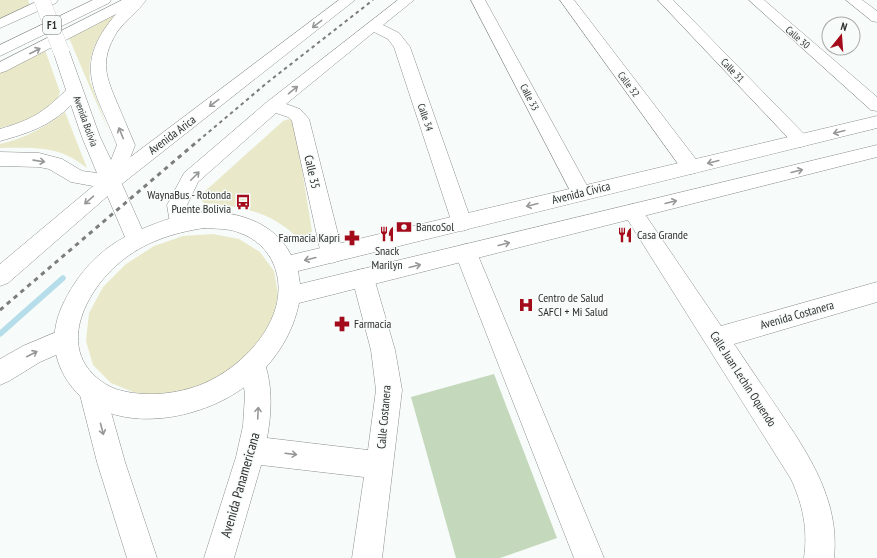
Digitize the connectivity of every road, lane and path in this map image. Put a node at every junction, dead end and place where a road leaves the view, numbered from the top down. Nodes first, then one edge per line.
1 (42, 0) edge
2 (52, 0) edge
3 (83, 0) edge
4 (104, 0) edge
5 (133, 0) edge
6 (139, 0) edge
7 (348, 0) edge
8 (407, 0) edge
9 (478, 0) edge
10 (567, 0) edge
11 (665, 0) edge
12 (756, 0) edge
13 (853, 0) edge
14 (877, 18) edge
15 (0, 24) edge
16 (372, 26) junction
17 (0, 40) edge
18 (0, 51) edge
19 (0, 68) edge
20 (75, 91) junction
21 (273, 106) junction
22 (877, 106) edge
23 (877, 122) edge
24 (0, 135) edge
25 (801, 141) junction
26 (877, 152) edge
27 (0, 159) edge
28 (691, 167) junction
29 (111, 182) junction
30 (581, 193) junction
31 (633, 212) junction
32 (180, 223) junction
33 (462, 223) junction
34 (136, 239) junction
35 (466, 253) junction
36 (332, 254) junction
37 (286, 265) junction
38 (0, 277) edge
39 (364, 278) junction
40 (877, 292) edge
41 (290, 296) junction
42 (717, 338) junction
43 (66, 339) junction
44 (253, 364) junction
45 (0, 373) edge
46 (92, 391) junction
47 (252, 450) junction
48 (380, 465) junction
49 (142, 558) edge
50 (219, 558) edge
51 (367, 558) edge
52 (589, 558) edge
53 (819, 558) edge

1 - 20 main road, Avenida Bolivia, bridge
2 - 15 main road
3 - 17 main road, F1
4 - 18 main road, F1
19 -> 5 main road
29 -> 6 main road
7 -> 29 main road, Avenida Arica
8 - 16 main road
9 - 30 main road, Calle 33
10 - 28 main road, Calle 32
11 - 25 main road, Calle 31
12 - 22 main road, Calle 30
13 - 14 main road
21 -> 16 main road
16 - 33 main road, Calle 34
20 - 24 main road
20 - 29 main road, Avenida Bolivia
32 -> 21 main road
21 - 36 main road, Calle 35
23 -> 25 main road, Avenida Cívica
25 -> 28 main road, Avenida Cívica
31 -> 26 main road
27 -> 29 main road
28 - 30 main road, Avenida Cívica
29 - 34 main road, Avenida Bolivia
29 -> 38 main road, Avenida Arica
30 -> 33 main road, Avenida Cívica
35 -> 31 main road
31 - 42 main road, Calle Juan Lechin Oquendo
32 - 34 main road
32 - 37 main road
33 - 36 main road, Avenida Cívica
34 - 43 main road
39 -> 35 main road
35 - 52 main road
36 -> 37 main road, Avenida Cívica
37 - 41 main road
39 - 41 main road
39 - 48 main road, Calle Costanera
40 - 42 main road, Avenida Costanera
41 - 44 main road
42 - 53 main road, Calle Juan Lechin Oquendo
45 -> 43 main road
43 - 46 main road
44 - 46 main road
47 -> 44 main road, Avenida Panamericana
46 -> 49 main road
47 -> 48 main road
47 - 50 main road, Avenida Panamericana
48 - 51 main road, Calle Costanera

